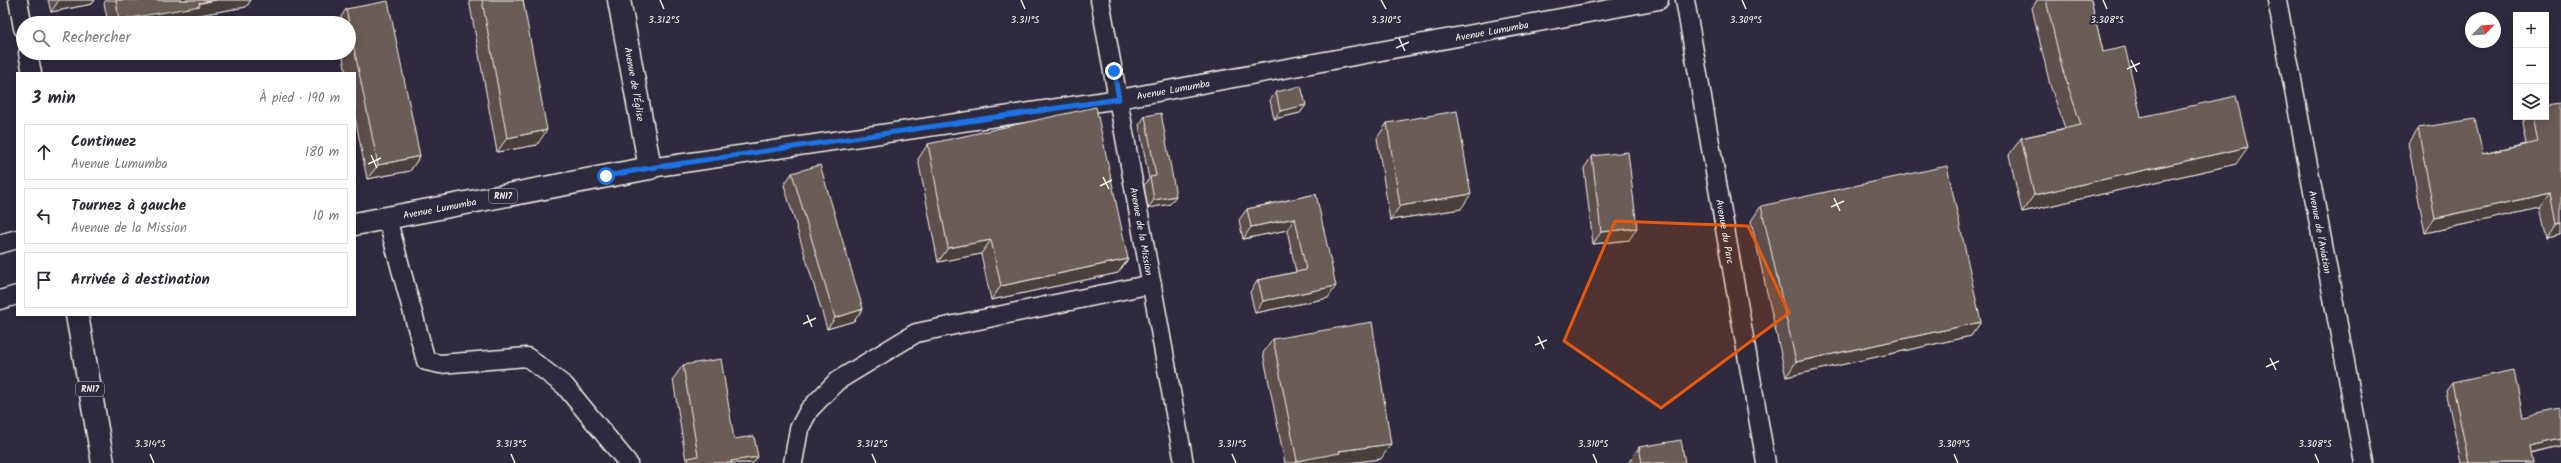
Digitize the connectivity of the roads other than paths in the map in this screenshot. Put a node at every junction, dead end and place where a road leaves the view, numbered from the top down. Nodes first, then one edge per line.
1 (18, 0) edge
2 (619, 0) edge
3 (1100, 0) edge
4 (1659, 0) edge
5 (1685, 0) edge
6 (2277, 0) edge
7 (21, 16) edge
8 (29, 60) edge
9 (32, 72) edge
10 (1119, 99) junction
11 (650, 168) junction
12 (387, 218) junction
13 (356, 224) edge
14 (16, 239) edge
15 (0, 244) edge
16 (1152, 284) junction
17 (16, 295) edge
18 (0, 300) edge
19 (77, 316) edge
20 (103, 463) edge
21 (628, 463) edge
22 (793, 463) edge
23 (1184, 463) edge
24 (1766, 463) edge
25 (2364, 463) edge

1 - 7 street
2 - 11 main road, Avenue de l'Église
3 - 10 street, Avenue de la Mission
4 - 10 street, Avenue Lumumba
5 - 24 street, Avenue du Parc
6 - 25 street, Avenue de l'Aviation
8 - 9 street
10 - 11 street, Avenue Lumumba
10 - 16 street, Avenue de la Mission
11 - 12 main road, Avenue Lumumba / RN17
12 - 13 main road, Avenue Lumumba / RN17
12 - 21 street
14 - 15 street
16 - 22 street
16 - 23 street, Avenue de la Mission
17 - 18 street
19 - 20 main road, RN17

